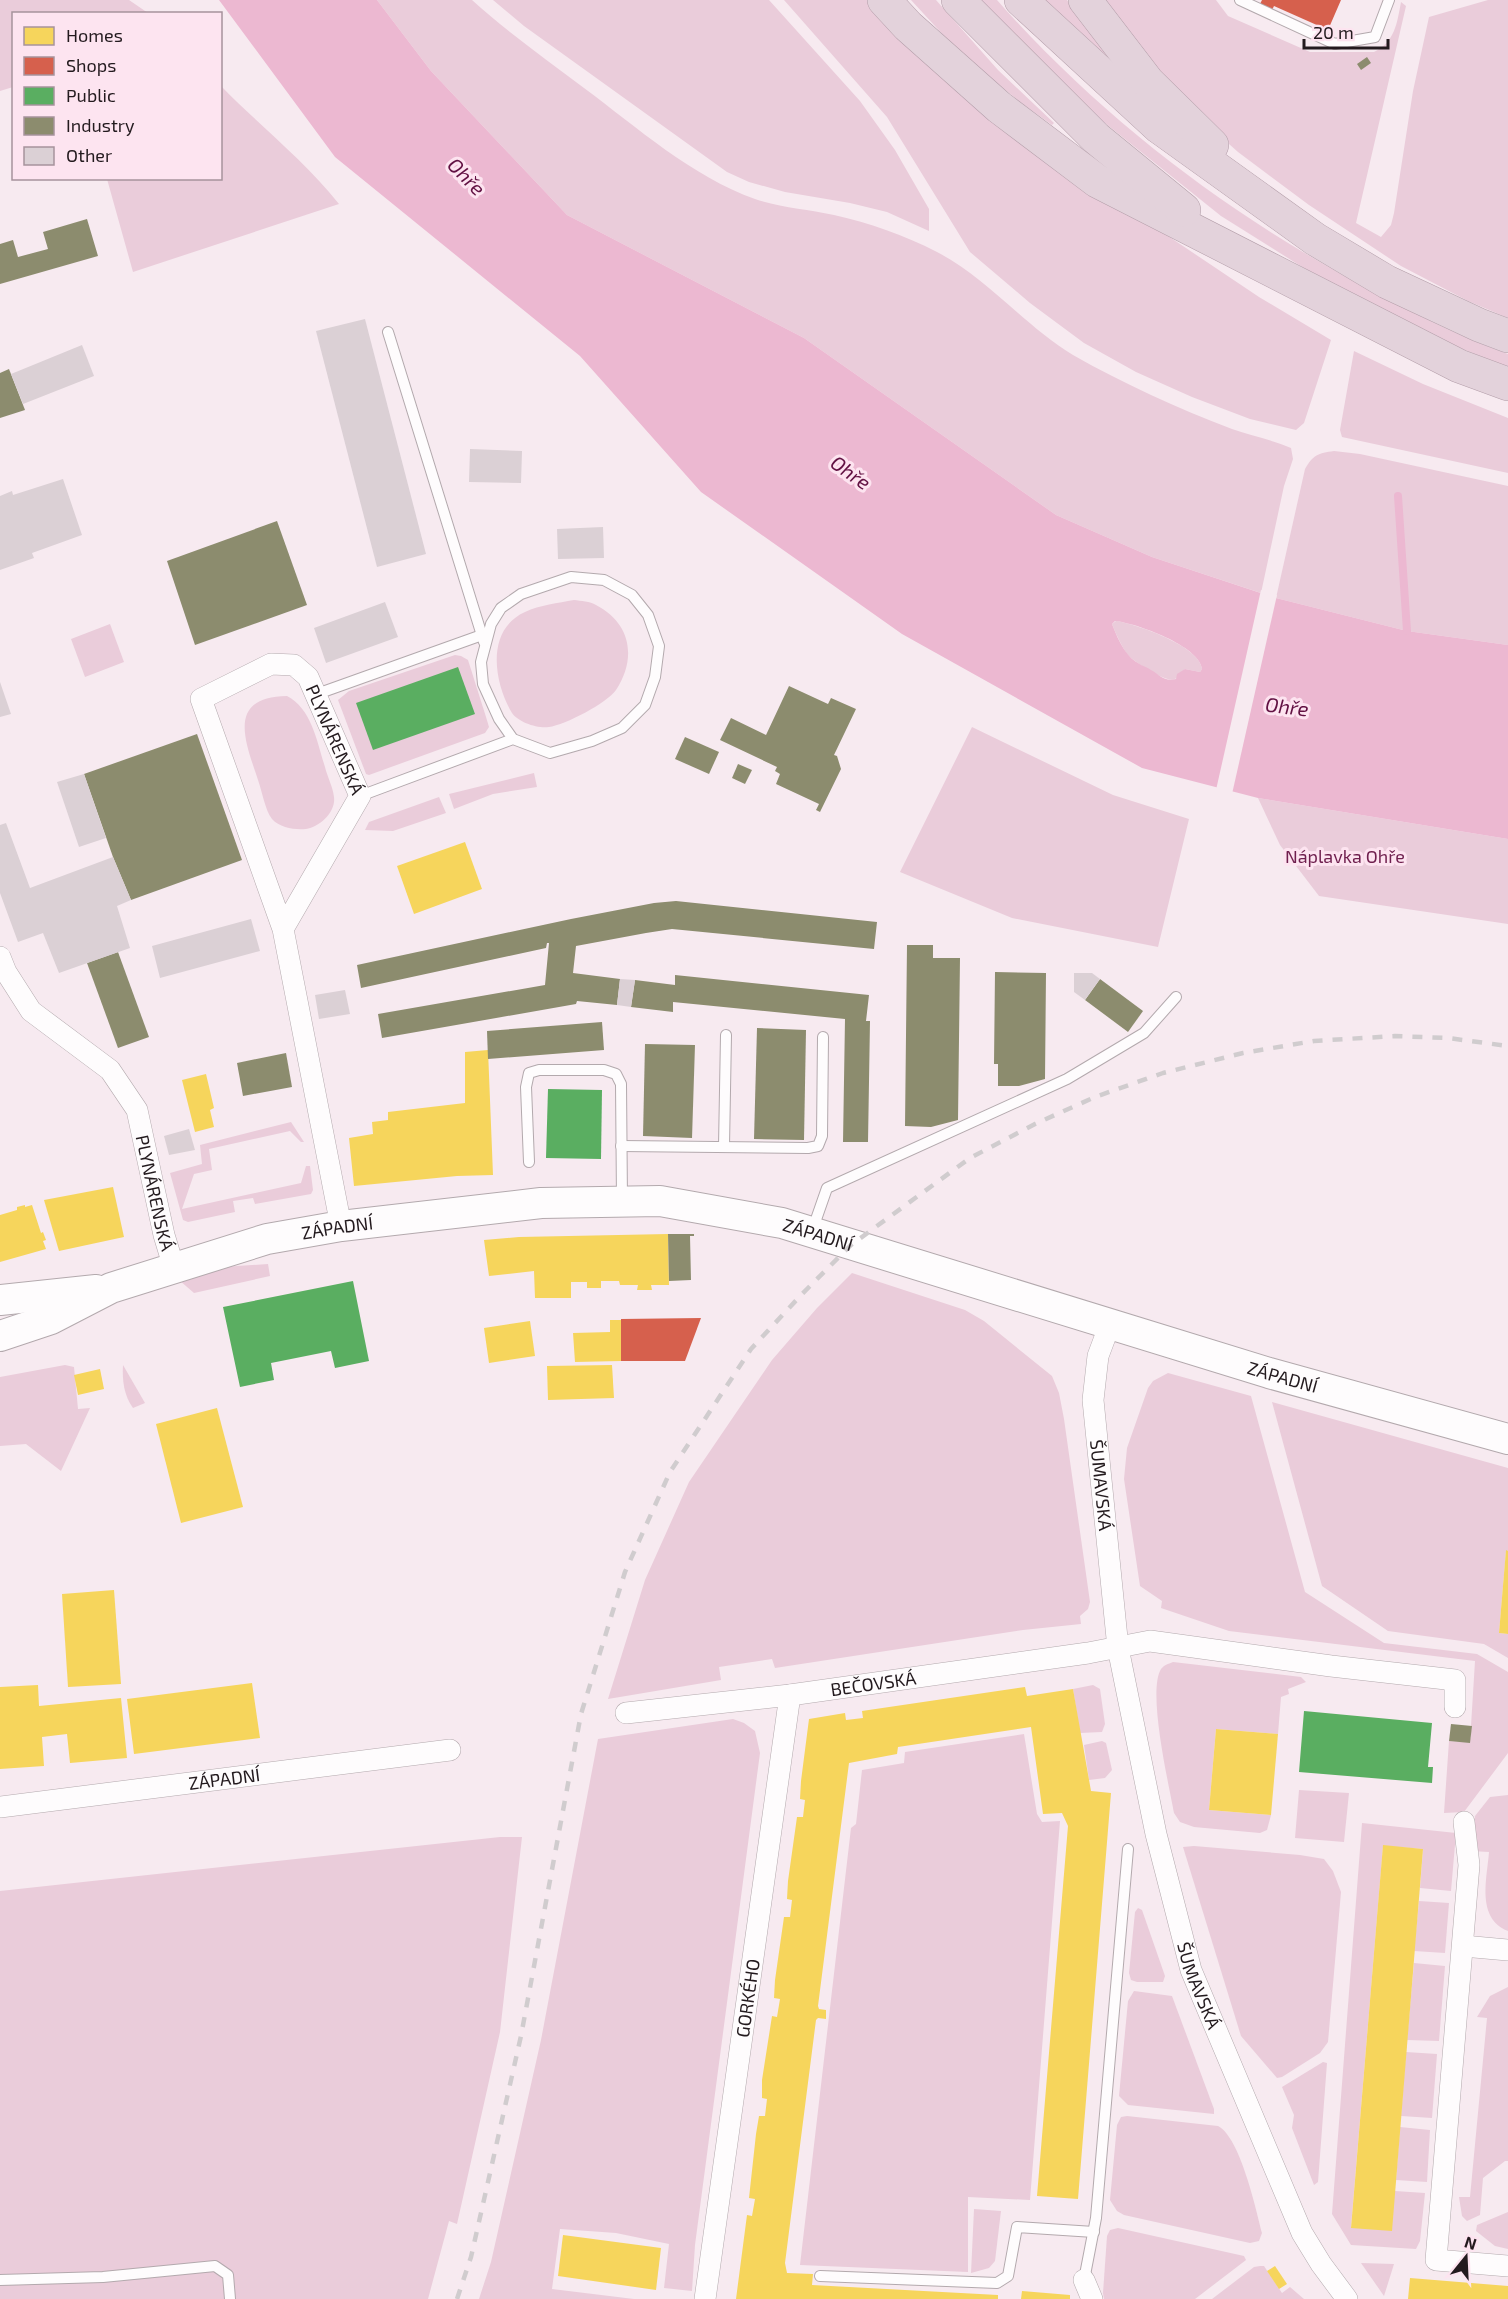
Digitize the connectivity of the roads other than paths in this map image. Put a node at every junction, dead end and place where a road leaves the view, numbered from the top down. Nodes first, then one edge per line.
1 (884, 0) edge
2 (958, 0) edge
3 (1022, 0) edge
4 (1085, 0) edge
5 (1240, 0) edge
6 (1389, 0) edge
7 (1315, 239) junction
8 (1307, 290) junction
9 (388, 332) dead end
10 (1508, 336) edge
11 (1508, 384) edge
12 (483, 638) junction
13 (316, 694) junction
14 (513, 739) junction
15 (360, 796) junction
16 (283, 928) junction
17 (0, 957) edge
18 (1176, 997) dead end
19 (726, 1035) dead end
20 (823, 1037) dead end
21 (621, 1146) junction
22 (724, 1146) junction
23 (529, 1162) dead end
24 (622, 1202) junction
25 (340, 1226) junction
26 (811, 1233) junction
27 (174, 1268) junction
28 (111, 1288) junction
29 (0, 1300) edge
30 (1110, 1324) junction
31 (0, 1336) edge
32 (1508, 1439) edge
33 (1118, 1648) junction
34 (790, 1695) junction
35 (1455, 1707) dead end
36 (626, 1713) dead end
37 (450, 1750) dead end
38 (0, 1807) edge
39 (1464, 1822) dead end
40 (1128, 1849) dead end
41 (1463, 1946) junction
42 (1508, 1950) edge
43 (1094, 2232) junction
44 (1508, 2266) edge
45 (820, 2276) dead end
46 (0, 2280) edge
47 (1088, 2289) edge
48 (230, 2299) edge
49 (705, 2299) edge
50 (1347, 2299) edge

1 - 8 highway
2 - 8 highway
3 - 7 highway
4 - 7 highway
5 - 6 lane
7 - 10 highway
8 - 11 highway
9 - 12 lane
12 - 13 lane
12 - 14 lane
12 - 14 lane
13 - 15 street, PLYNÁRENSKÁ
13 - 16 street, PLYNÁRENSKÁ
14 - 15 lane
15 - 16 street, PLYNÁRENSKÁ
16 - 25 street, PLYNÁRENSKÁ
17 - 27 street, PLYNÁRENSKÁ
18 - 26 lane
19 - 22 lane
20 - 22 lane
21 - 22 lane
21 - 23 lane
21 - 24 lane
24 - 25 street, ZÁPADNÍ
24 - 26 street, ZÁPADNÍ
25 - 27 street, ZÁPADNÍ
26 - 30 street, ZÁPADNÍ
27 - 28 street, ZÁPADNÍ
28 - 29 street, ZÁPADNÍ
28 - 31 street, ZÁPADNÍ
30 - 32 street, ZÁPADNÍ
30 - 33 street, ŠUMAVSKÁ
33 - 34 street, BEČOVSKÁ
33 - 35 street
33 - 50 street, ŠUMAVSKÁ
34 - 36 street, BEČOVSKÁ
34 - 49 street, GORKÉHO
37 - 38 street, ZÁPADNÍ
39 - 41 street
40 - 43 lane
41 - 42 street
41 - 44 street
43 - 45 lane
43 - 47 lane
46 - 48 lane

